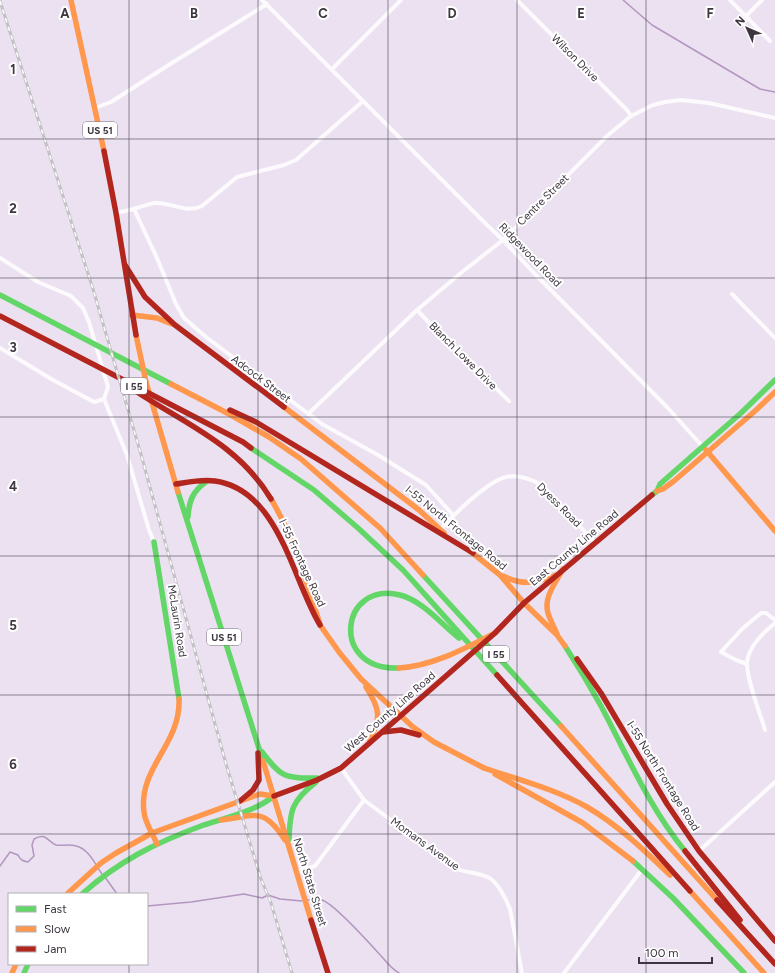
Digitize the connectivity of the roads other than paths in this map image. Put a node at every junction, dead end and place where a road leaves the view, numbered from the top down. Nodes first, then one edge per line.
1 (71, 0) edge
2 (262, 0) edge
3 (401, 0) edge
4 (517, 0) edge
5 (730, 0) edge
6 (762, 0) edge
7 (267, 4) junction
8 (746, 16) junction
9 (770, 41) dead end
10 (332, 69) junction
11 (363, 101) junction
12 (95, 108) junction
13 (631, 116) junction
14 (775, 118) edge
15 (134, 209) junction
16 (116, 213) junction
17 (503, 240) junction
18 (0, 258) edge
19 (123, 262) junction
20 (732, 294) dead end
21 (0, 295) edge
22 (418, 310) junction
23 (132, 315) junction
24 (0, 316) edge
25 (175, 325) junction
26 (775, 338) edge
27 (0, 348) edge
28 (108, 372) junction
29 (775, 380) edge
30 (181, 389) junction
31 (775, 392) edge
32 (104, 399) junction
33 (509, 401) dead end
34 (308, 414) junction
35 (703, 447) junction
36 (708, 452) junction
37 (207, 481) junction
38 (176, 484) junction
39 (657, 491) junction
40 (453, 515) junction
41 (189, 526) junction
42 (440, 530) junction
43 (775, 530) edge
44 (154, 542) joint
45 (595, 543) junction
46 (473, 553) junction
47 (563, 570) junction
48 (500, 575) junction
49 (556, 575) junction
50 (524, 603) junction
51 (775, 622) edge
52 (506, 623) joint
53 (320, 624) junction
54 (496, 633) junction
55 (557, 635) junction
56 (467, 643) junction
57 (566, 646) junction
58 (747, 664) junction
59 (362, 680) junction
60 (402, 716) junction
61 (766, 730) dead end
62 (383, 732) junction
63 (428, 739) junction
64 (367, 746) junction
65 (258, 747) junction
66 (341, 768) junction
67 (484, 768) junction
68 (322, 778) junction
69 (775, 782) edge
70 (274, 796) junction
71 (364, 800) junction
72 (240, 802) junction
73 (221, 820) junction
74 (152, 833) junction
75 (157, 844) junction
76 (289, 846) junction
77 (699, 850) junction
78 (643, 868) junction
79 (296, 872) junction
80 (68, 893) edge
81 (83, 893) edge
82 (716, 919) junction
83 (775, 941) edge
84 (762, 949) junction
85 (775, 964) edge
86 (328, 973) edge
87 (522, 973) edge
88 (564, 973) edge
89 (744, 973) edge
90 (764, 973) edge

1 - 12 main road, US 51
2 - 7 street, Ridgewood Road
3 - 10 street
4 - 13 street, Wilson Drive
5 - 8 street
6 - 8 street
7 - 10 street, Ridgewood Road
7 - 12 street
8 - 9 street
10 - 11 street, Ridgewood Road
11 - 15 street
11 - 17 street, Ridgewood Road
12 - 16 main road, US 51
13 - 14 street, Centre Street
13 - 17 street, Centre Street
15 - 16 street
15 - 34 street, Adcock Street
16 - 19 main road, US 51
17 - 22 street, Centre Street
17 - 35 street, Ridgewood Road
18 - 32 street
19 - 23 main road, US 51
19 - 25 main road, I-55 North Frontage Road
20 - 26 street
21 - 30 main road, I 55
22 - 33 street, Blanch Lowe Drive
22 - 34 street, Centre Street
23 - 25 main road
23 - 38 main road, US 51
24 - 28 main road, I 55
25 - 42 main road, I-55 North Frontage Road
27 - 32 street
28 - 53 main road
28 - 56 main road, I 55
29 - 35 main road, East County Line Road
30 - 46 main road
30 - 84 main road, I 55
31 - 36 main road, East County Line Road
32 - 44 street, McLaurin Road
34 - 40 street, Adcock Street
35 - 36 main road, Ridgewood Road
35 - 39 main road, East County Line Road
36 - 39 main road, East County Line Road
36 - 43 main road, Ridgewood Road
37 - 38 main road, I-55 Frontage Road
37 - 41 main road
37 - 53 main road, I-55 Frontage Road
38 - 41 main road, US 51
39 - 45 main road, East County Line Road
40 - 42 street, Dyess Road
40 - 45 street, Dyess Road
41 - 65 main road, US 51
42 - 46 main road, I-55 North Frontage Road
44 - 74 main road, McLaurin Road
45 - 47 main road, East County Line Road
46 - 48 main road, I-55 North Frontage Road
47 - 49 main road, East County Line Road
47 - 55 main road
48 - 49 main road
48 - 50 main road, I-55 North Frontage Road
49 - 50 main road, East County Line Road
50 - 52 main road, East County Line Road
50 - 55 main road, I-55 North Frontage Road
51 - 58 street
51 - 58 street
52 - 54 main road, West County Line Road
53 - 59 main road, I-55 Frontage Road
54 - 56 main road
54 - 60 main road, West County Line Road
55 - 57 main road, I-55 North Frontage Road
56 - 82 main road, I 55
57 - 77 main road, I-55 North Frontage Road
57 - 84 main road
58 - 61 street
59 - 60 main road, I-55 Frontage Road
59 - 64 main road
60 - 62 main road, West County Line Road
60 - 63 main road, I-55 Frontage Road
62 - 63 main road
62 - 64 main road, West County Line Road
63 - 67 main road
64 - 66 main road, West County Line Road
65 - 68 main road
65 - 70 main road, US 51
65 - 72 main road
66 - 68 main road, West County Line Road
66 - 71 street, Momans Avenue
67 - 78 main road
67 - 82 main road
68 - 70 main road, West County Line Road
68 - 76 main road
69 - 77 street
70 - 72 main road, West County Line Road
70 - 73 main road, West County Line Road
70 - 76 main road, North State Street / US 51
71 - 79 street
71 - 87 street, Momans Avenue
72 - 74 main road, West County Line Road
73 - 75 main road, West County Line Road
73 - 76 main road
74 - 75 main road, McLaurin Road
74 - 80 main road, West County Line Road
75 - 81 main road, West County Line Road
76 - 79 main road, North State Street / US 51
77 - 83 main road, I-55 North Frontage Road
78 - 88 street
78 - 89 main road
79 - 86 main road, North State Street / US 51
82 - 90 main road, I 55
84 - 85 main road, I 55

